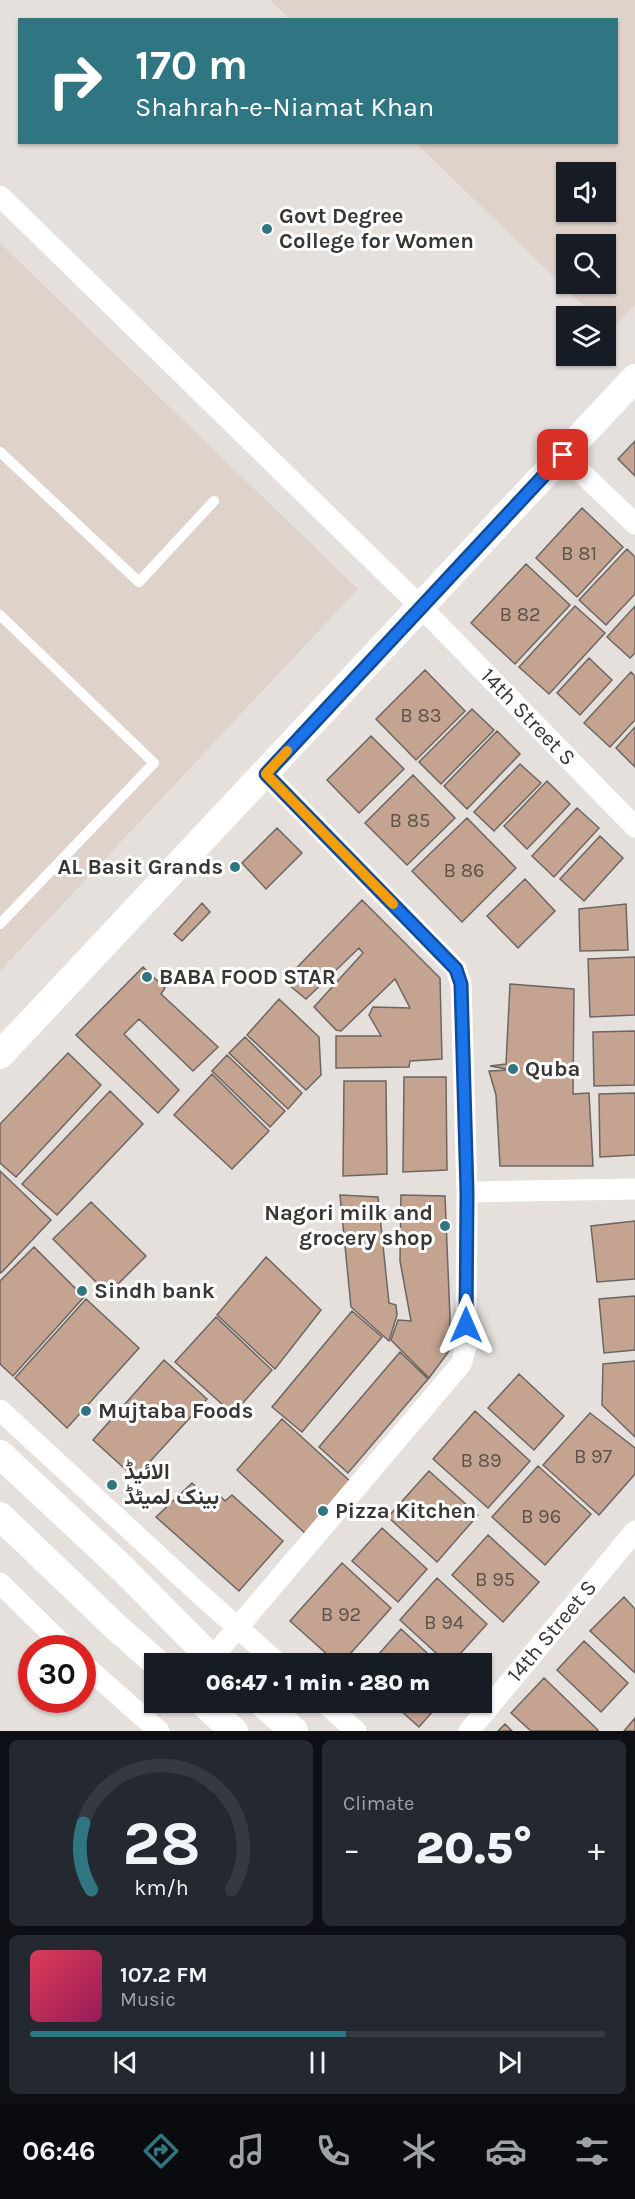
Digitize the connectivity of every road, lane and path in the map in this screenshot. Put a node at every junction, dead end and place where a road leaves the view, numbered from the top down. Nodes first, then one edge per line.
1 (0, 196) edge
2 (635, 378) edge
3 (0, 452) edge
4 (563, 455) junction
5 (214, 501) dead end
6 (635, 524) edge
7 (421, 607) junction
8 (0, 615) edge
9 (266, 774) junction
10 (635, 827) edge
11 (0, 924) edge
12 (0, 1055) edge
13 (635, 1189) edge
14 (467, 1192) junction
15 (0, 1410) edge
16 (0, 1454) edge
17 (0, 1516) edge
18 (635, 1531) edge
19 (0, 1583) edge
20 (237, 1627) junction
21 (53, 1635) edge
22 (146, 1653) edge
23 (206, 1653) edge
24 (219, 1653) edge
25 (267, 1653) edge
26 (96, 1675) edge
27 (214, 1713) edge
28 (274, 1713) edge
29 (336, 1713) edge
30 (159, 1731) edge
31 (234, 1731) edge
32 (294, 1731) edge
33 (356, 1731) edge
34 (469, 1731) edge

1 - 7 street, 14th Street S
2 - 4 main road
3 - 5 lane
4 - 6 street
4 - 7 main road
7 - 9 main road
7 - 10 street, 14th Street S
8 - 11 lane
9 - 12 main road
9 - 14 street
13 - 14 street
14 - 20 street
15 - 20 street
16 - 23 main road
17 - 22 main road
18 - 34 street, 14th Street S
19 - 21 street
20 - 24 street
20 - 25 street
26 - 30 street
27 - 31 main road
28 - 32 main road
29 - 33 street

